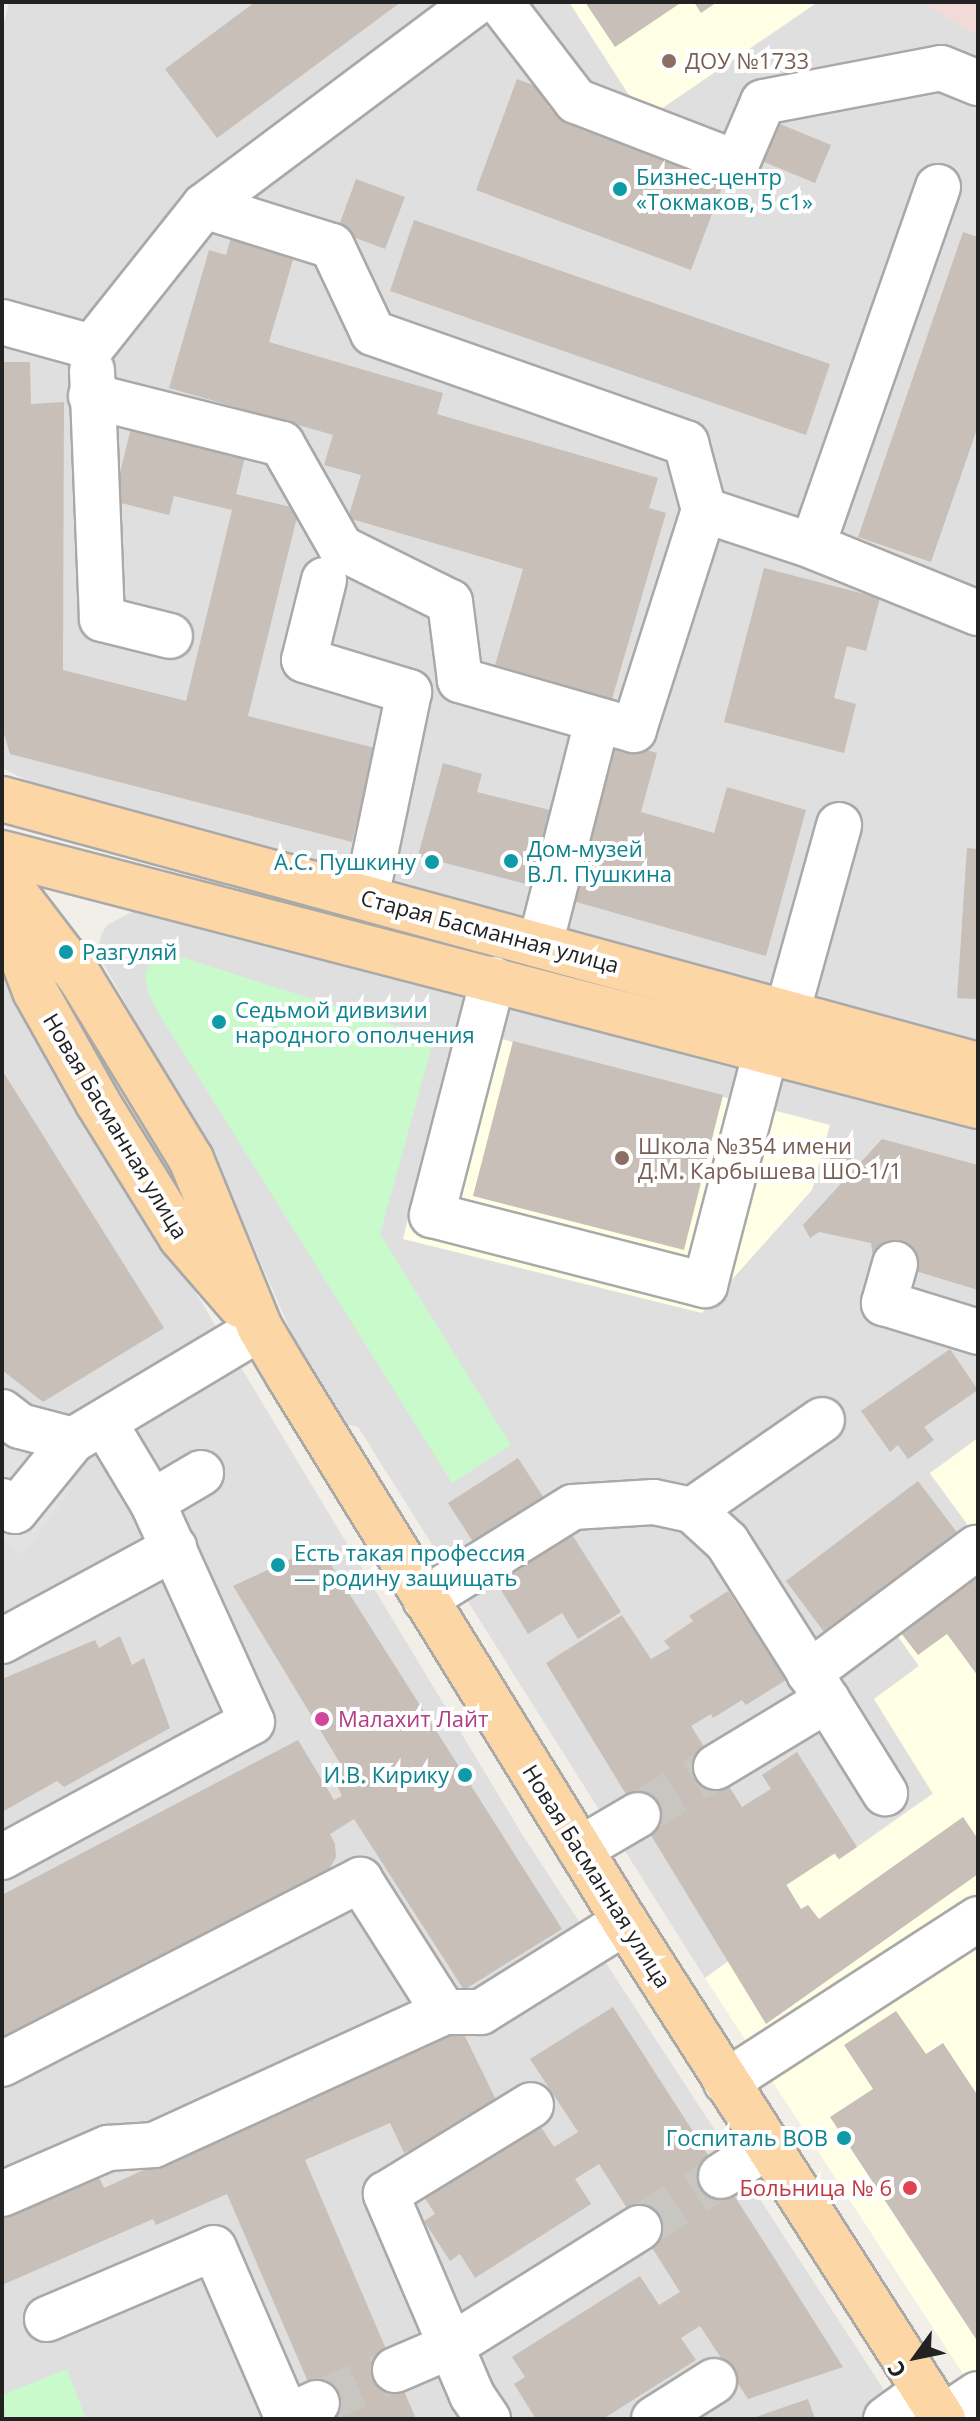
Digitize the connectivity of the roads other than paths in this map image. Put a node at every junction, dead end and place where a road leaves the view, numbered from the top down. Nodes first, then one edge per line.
1 (477, 2) edge
2 (500, 2) edge
3 (978, 83) edge
4 (938, 187) dead end
5 (204, 206) junction
6 (2, 322) edge
7 (92, 347) junction
8 (91, 396) junction
9 (704, 510) junction
10 (812, 546) junction
11 (324, 580) dead end
12 (978, 613) edge
13 (170, 636) dead end
14 (597, 721) junction
15 (2, 799) edge
16 (839, 825) dead end
17 (2, 853) edge
18 (2, 876) edge
19 (366, 898) junction
20 (2, 905) edge
21 (540, 945) junction
22 (493, 979) junction
23 (787, 1013) junction
24 (766, 1050) junction
25 (978, 1065) edge
26 (978, 1106) edge
27 (895, 1264) dead end
28 (260, 1328) junction
29 (978, 1332) edge
30 (2, 1412) edge
31 (822, 1420) dead end
32 (88, 1431) junction
33 (201, 1473) dead end
34 (2, 1501) edge
35 (152, 1502) junction
36 (692, 1510) junction
37 (174, 1548) junction
38 (976, 1548) dead end
39 (425, 1599) junction
40 (2, 1641) edge
41 (818, 1686) junction
42 (716, 1767) tunnel mouth
43 (885, 1793) dead end
44 (638, 1815) tunnel mouth
45 (580, 1849) junction
46 (2, 1857) edge
47 (978, 1919) edge
48 (625, 1922) junction
49 (444, 2012) junction
50 (2, 2064) edge
51 (726, 2082) junction
52 (531, 2105) dead end
53 (768, 2146) junction
54 (721, 2176) tunnel mouth
55 (2, 2194) edge
56 (639, 2228) tunnel mouth
57 (47, 2319) dead end
58 (451, 2346) junction
59 (395, 2370) tunnel mouth
60 (714, 2381) dead end
61 (978, 2394) edge
62 (937, 2409) edge
63 (297, 2413) edge
64 (488, 2419) edge
65 (654, 2419) edge
66 (886, 2419) edge

1 - 5 lane
2 - 3 lane
4 - 10 lane
5 - 7 lane
5 - 9 lane
6 - 7 lane
7 - 8 lane
8 - 13 lane
8 - 14 lane
9 - 10 lane
9 - 14 lane
10 - 12 lane
11 - 19 lane
14 - 21 lane
15 - 19 main road, Старая Басманная улица
16 - 23 lane
17 - 22 main road, Старая Басманная улица
18 - 28 main road, Новая Басманная улица
19 - 21 main road, Старая Басманная улица
20 - 28 main road, Новая Басманная улица
21 - 23 main road, Старая Басманная улица
22 - 24 main road, Старая Басманная улица
22 - 24 lane
23 - 25 main road, Старая Басманная улица
24 - 26 main road, Старая Басманная улица
27 - 29 lane
28 - 32 lane
28 - 39 main road, Новая Басманная улица
30 - 32 lane
31 - 36 lane
32 - 34 lane
32 - 35 lane
33 - 35 lane
35 - 37 lane
36 - 39 lane
36 - 41 lane
37 - 40 lane
37 - 46 lane
38 - 41 lane
39 - 45 main road, Новая Басманная улица
41 - 42 lane
41 - 43 lane
44 - 45 lane
45 - 48 main road, Новая Басманная улица
47 - 51 lane
48 - 49 lane
48 - 51 main road, Новая Басманная улица
49 - 50 lane
49 - 55 lane
51 - 53 main road, Новая Басманная улица
52 - 58 lane
53 - 54 lane
53 - 62 main road, Новая Басманная улица
56 - 58 lane
57 - 63 lane
58 - 59 lane
58 - 64 lane
60 - 65 lane
61 - 62 lane
62 - 66 lane

